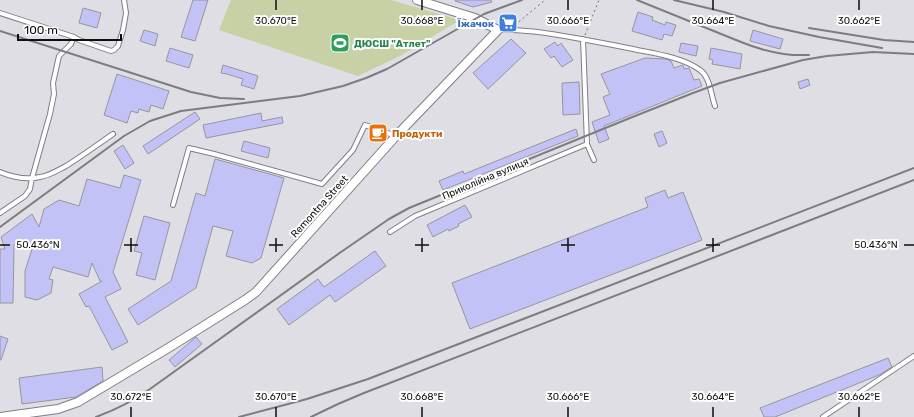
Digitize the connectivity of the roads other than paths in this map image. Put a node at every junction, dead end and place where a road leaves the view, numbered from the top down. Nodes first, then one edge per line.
1 (124, 0) edge
2 (417, 0) edge
3 (430, 2) edge
4 (0, 13) edge
5 (498, 30) junction
6 (74, 36) junction
7 (583, 39) junction
8 (715, 106) dead end
9 (113, 134) dead end
10 (396, 136) junction
11 (587, 144) junction
12 (594, 160) dead end
13 (0, 172) edge
14 (32, 178) junction
15 (173, 205) dead end
16 (0, 213) edge
17 (390, 232) dead end
18 (914, 356) edge
19 (0, 417) edge
20 (823, 417) edge

1 - 6 lane
2 - 3 street
3 - 5 street
4 - 6 lane
5 - 7 lane
5 - 10 street, Remontna Street
6 - 14 lane
7 - 8 lane
7 - 11 lane
9 - 14 lane
10 - 15 lane
10 - 19 street, Remontna Street
11 - 12 lane
11 - 17 lane, Приколійна вулиця
13 - 14 lane
14 - 16 lane
18 - 20 lane

